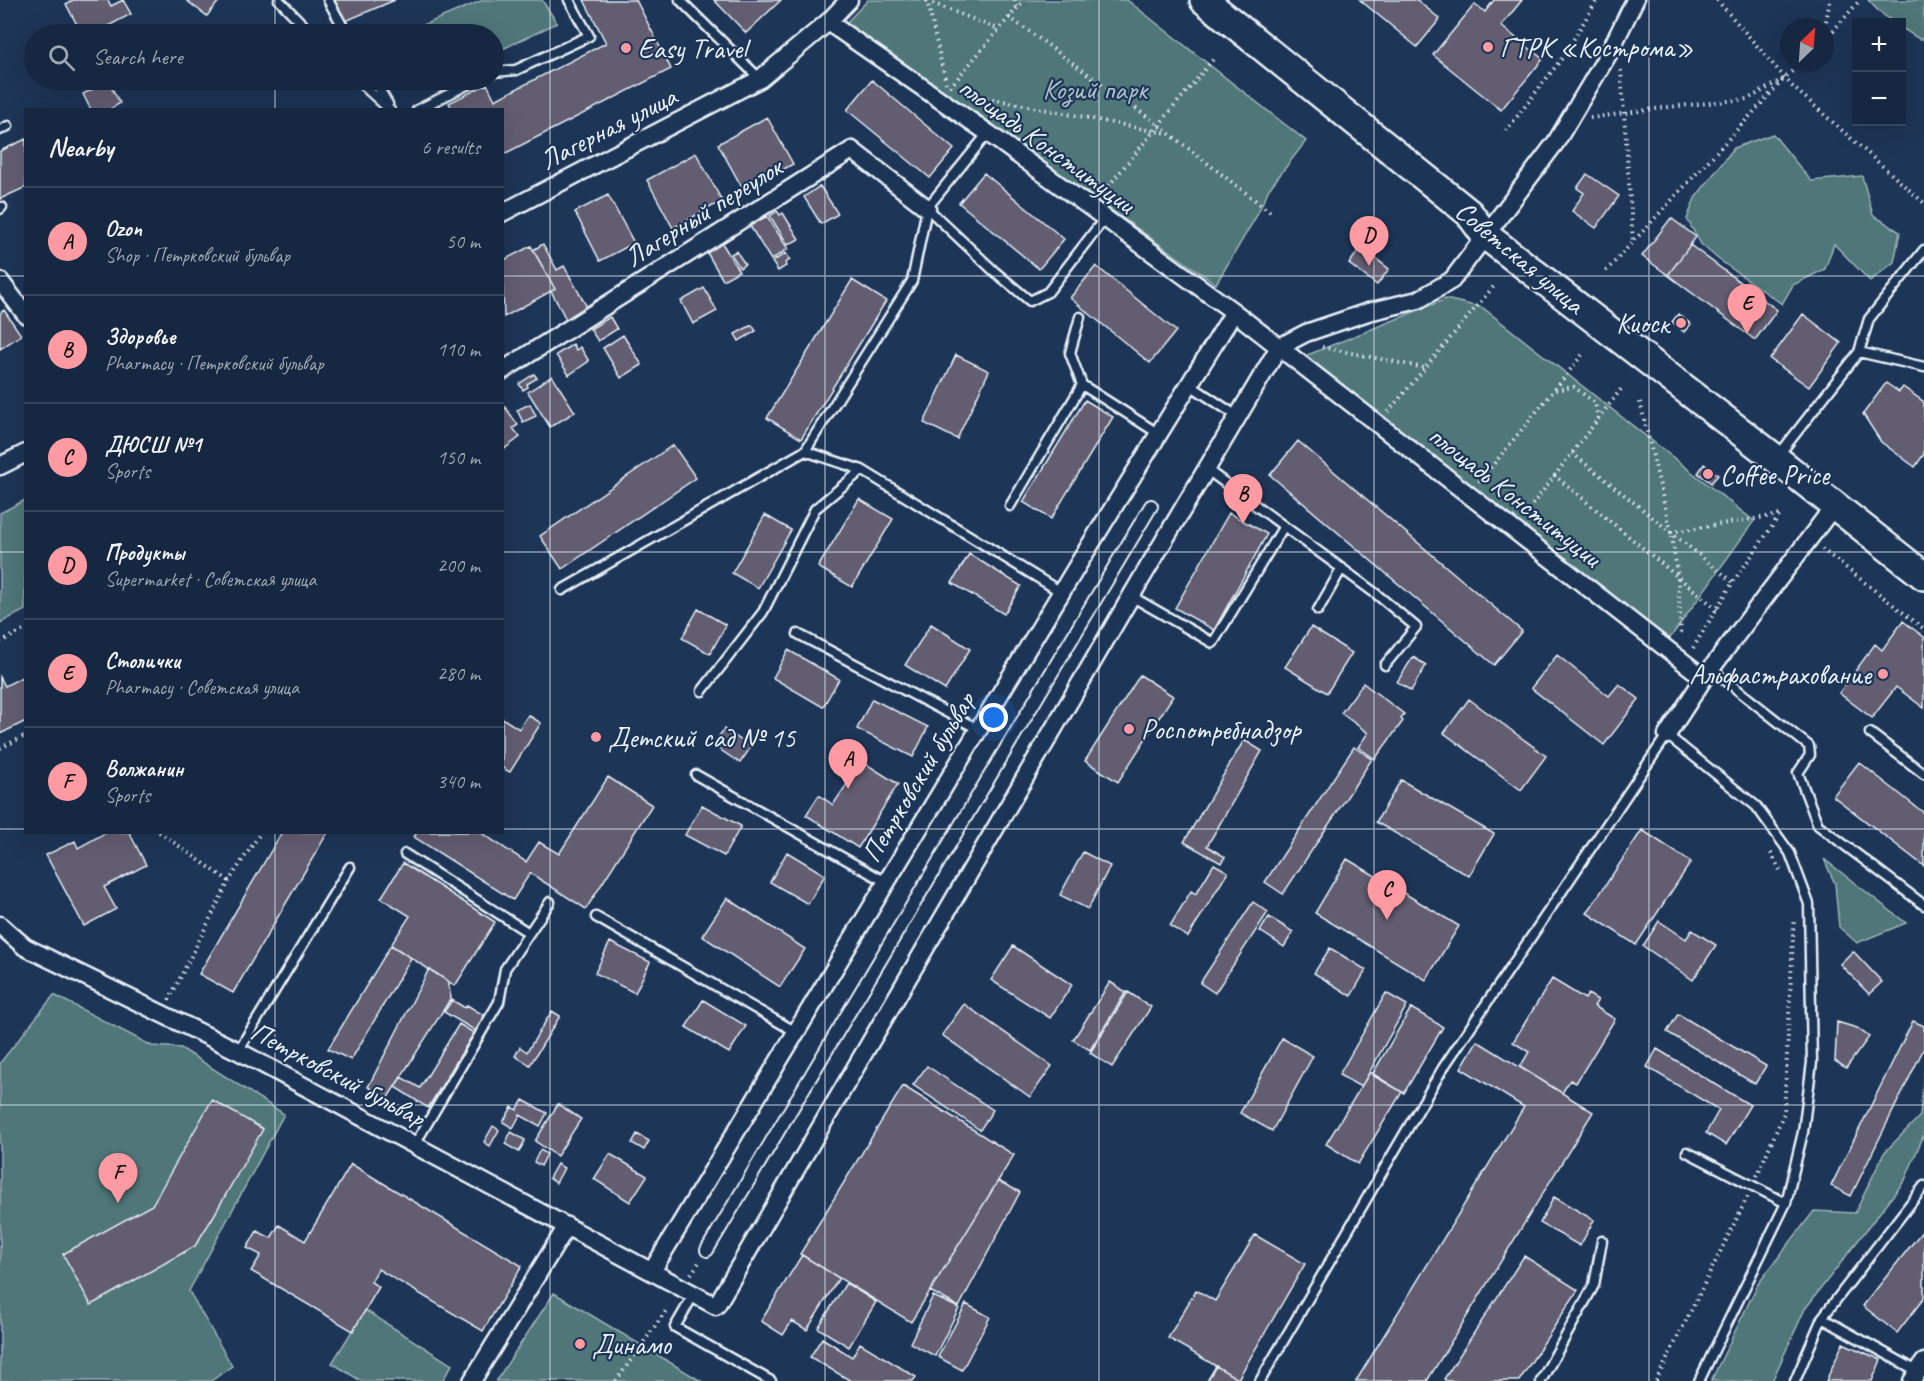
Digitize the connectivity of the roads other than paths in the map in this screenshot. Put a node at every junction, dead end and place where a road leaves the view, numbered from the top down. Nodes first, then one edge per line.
1 (279, 0) edge
2 (327, 0) edge
3 (569, 0) edge
4 (680, 0) edge
5 (849, 0) edge
6 (1204, 0) edge
7 (1635, 0) edge
8 (828, 22) junction
9 (302, 24) edge
10 (342, 24) edge
11 (504, 71) edge
12 (760, 79) junction
13 (368, 90) edge
14 (379, 90) edge
15 (457, 90) edge
16 (388, 108) edge
17 (389, 108) edge
18 (421, 108) edge
19 (988, 134) junction
20 (927, 208) junction
21 (504, 212) edge
22 (1104, 219) junction
23 (1485, 235) junction
24 (1924, 250) edge
25 (0, 281) edge
26 (24, 312) edge
27 (1234, 312) junction
28 (1080, 316) dead end
29 (1260, 332) junction
30 (1309, 339) junction
31 (1279, 347) junction
32 (1859, 352) junction
33 (1924, 368) edge
34 (504, 369) edge
35 (1082, 385) junction
36 (1190, 385) junction
37 (1237, 416) junction
38 (1159, 434) junction
39 (805, 451) junction
40 (24, 454) edge
41 (1776, 459) junction
42 (0, 466) edge
43 (1206, 469) junction
44 (862, 470) junction
45 (1010, 506) dead end
46 (1151, 506) dead end
47 (1834, 506) junction
48 (1284, 526) junction
49 (1342, 568) junction
50 (1924, 576) edge
51 (562, 590) dead end
52 (1061, 592) junction
53 (1131, 596) junction
54 (1318, 610) dead end
55 (798, 634) dead end
56 (1385, 665) dead end
57 (1707, 673) junction
58 (702, 691) dead end
59 (978, 729) junction
60 (1870, 733) dead end
61 (1667, 735) junction
62 (1924, 774) edge
63 (696, 775) dead end
64 (405, 854) dead end
65 (350, 867) dead end
66 (886, 882) junction
67 (550, 902) dead end
68 (1924, 905) edge
69 (596, 917) dead end
70 (0, 925) edge
71 (529, 933) junction
72 (796, 1032) junction
73 (238, 1051) junction
74 (415, 1144) junction
75 (1688, 1152) dead end
76 (1924, 1186) edge
77 (1786, 1203) junction
78 (567, 1226) junction
79 (1602, 1241) dead end
80 (707, 1250) road end
81 (652, 1271) junction
82 (688, 1291) junction
83 (1822, 1318) junction
84 (1917, 1371) edge
85 (472, 1381) edge
86 (771, 1381) edge
87 (1260, 1381) edge
88 (1540, 1381) edge
89 (1699, 1381) edge
90 (1795, 1381) edge

1 - 9 lane
2 - 10 lane
3 - 11 lane
4 - 12 lane
5 - 8 street, Лагерная улица
6 - 23 main road, Советская улица
7 - 23 street
8 - 12 street, Лагерная улица
8 - 19 street, площадь Конституции
12 - 21 street, Лагерная улица
13 - 16 lane
14 - 17 lane
15 - 18 lane
19 - 20 lane
19 - 22 street, площадь Конституции
20 - 22 lane
20 - 34 street, Лагерный переулок
20 - 39 lane
22 - 27 street, площадь Конституции
23 - 30 street
23 - 41 main road, Советская улица
24 - 32 lane
25 - 26 street
27 - 29 street, площадь Конституции
27 - 36 street, Петрковский бульвар
28 - 35 lane
29 - 30 street
29 - 31 street, площадь Конституции
30 - 31 street
31 - 37 street, Петрковский бульвар
31 - 57 street, площадь Конституции
32 - 33 lane
32 - 41 lane
35 - 38 lane
35 - 45 lane
36 - 37 lane
36 - 38 street, Петрковский бульвар
37 - 43 street, Петрковский бульвар
38 - 52 street, Петрковский бульвар
39 - 44 lane
39 - 51 lane
40 - 42 street
41 - 47 main road, Советская улица
43 - 48 lane
43 - 53 street, Петрковский бульвар
44 - 52 lane
44 - 58 lane
46 - 80 street
47 - 50 main road, Советская улица
47 - 57 street
48 - 49 lane
48 - 53 lane
49 - 54 lane
49 - 56 lane
52 - 59 street, Петрковский бульвар
53 - 82 street, Петрковский бульвар
55 - 59 lane
57 - 61 street
57 - 68 lane
59 - 66 street, Петрковский бульвар
60 - 62 lane
61 - 77 lane
61 - 87 lane
63 - 66 lane
64 - 71 lane
65 - 73 lane
66 - 72 street, Петрковский бульвар
67 - 71 lane
69 - 72 lane
70 - 73 street, Петрковский бульвар
71 - 74 lane
72 - 81 street, Петрковский бульвар
73 - 74 street, Петрковский бульвар
74 - 78 street, Петрковский бульвар
75 - 77 lane
76 - 83 lane
77 - 89 lane
78 - 81 street, Петрковский бульвар
78 - 85 street
79 - 88 lane
81 - 82 street, Петрковский бульвар
82 - 86 lane
83 - 84 lane
83 - 90 lane

